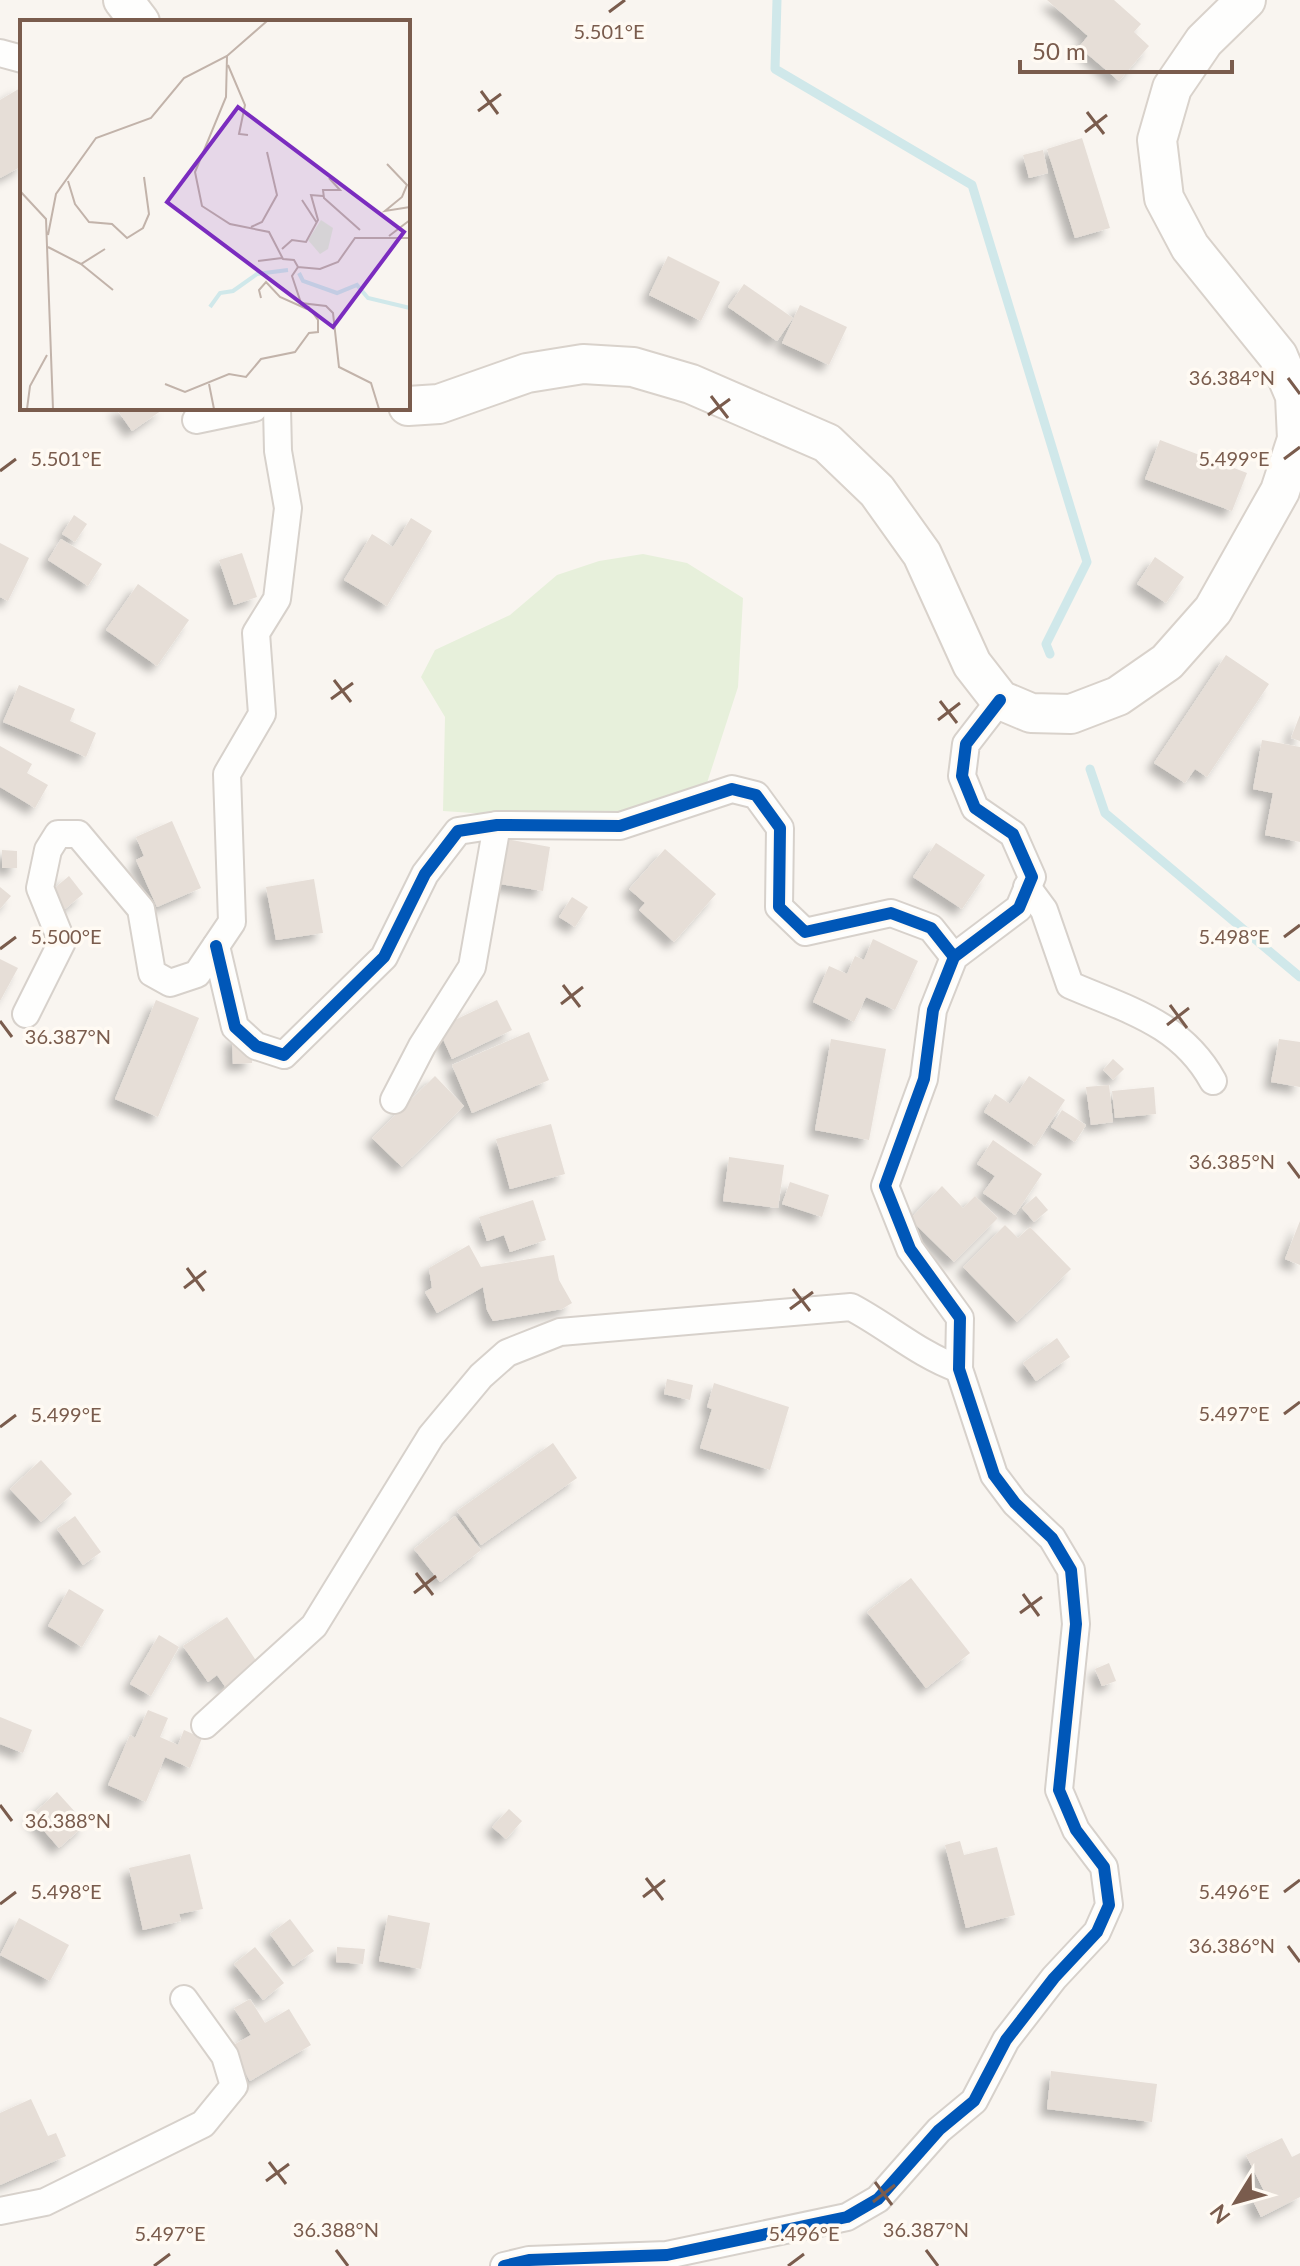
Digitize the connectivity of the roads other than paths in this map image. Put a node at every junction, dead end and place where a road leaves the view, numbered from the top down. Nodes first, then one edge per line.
1 (123, 0) edge
2 (1246, 0) edge
3 (138, 20) edge
4 (0, 53) edge
5 (20, 58) edge
6 (1289, 352) edge
7 (410, 406) edge
8 (244, 410) edge
9 (277, 410) edge
10 (196, 420) dead end
11 (1000, 700) junction
12 (497, 825) junction
13 (1027, 887) junction
14 (216, 946) junction
15 (954, 957) junction
16 (26, 1014) dead end
17 (1213, 1081) dead end
18 (394, 1100) dead end
19 (959, 1369) junction
20 (205, 1725) dead end
21 (184, 1999) dead end
22 (0, 2211) edge
23 (504, 2266) edge

1 - 3 main road
2 - 6 main road
4 - 5 street
6 - 11 main road
7 - 11 main road
8 - 10 street
9 - 14 street
11 - 13 street
12 - 14 street
12 - 15 street
12 - 18 street
13 - 15 street
13 - 17 street
14 - 16 street
15 - 19 street
19 - 20 street
19 - 23 street
21 - 22 street

